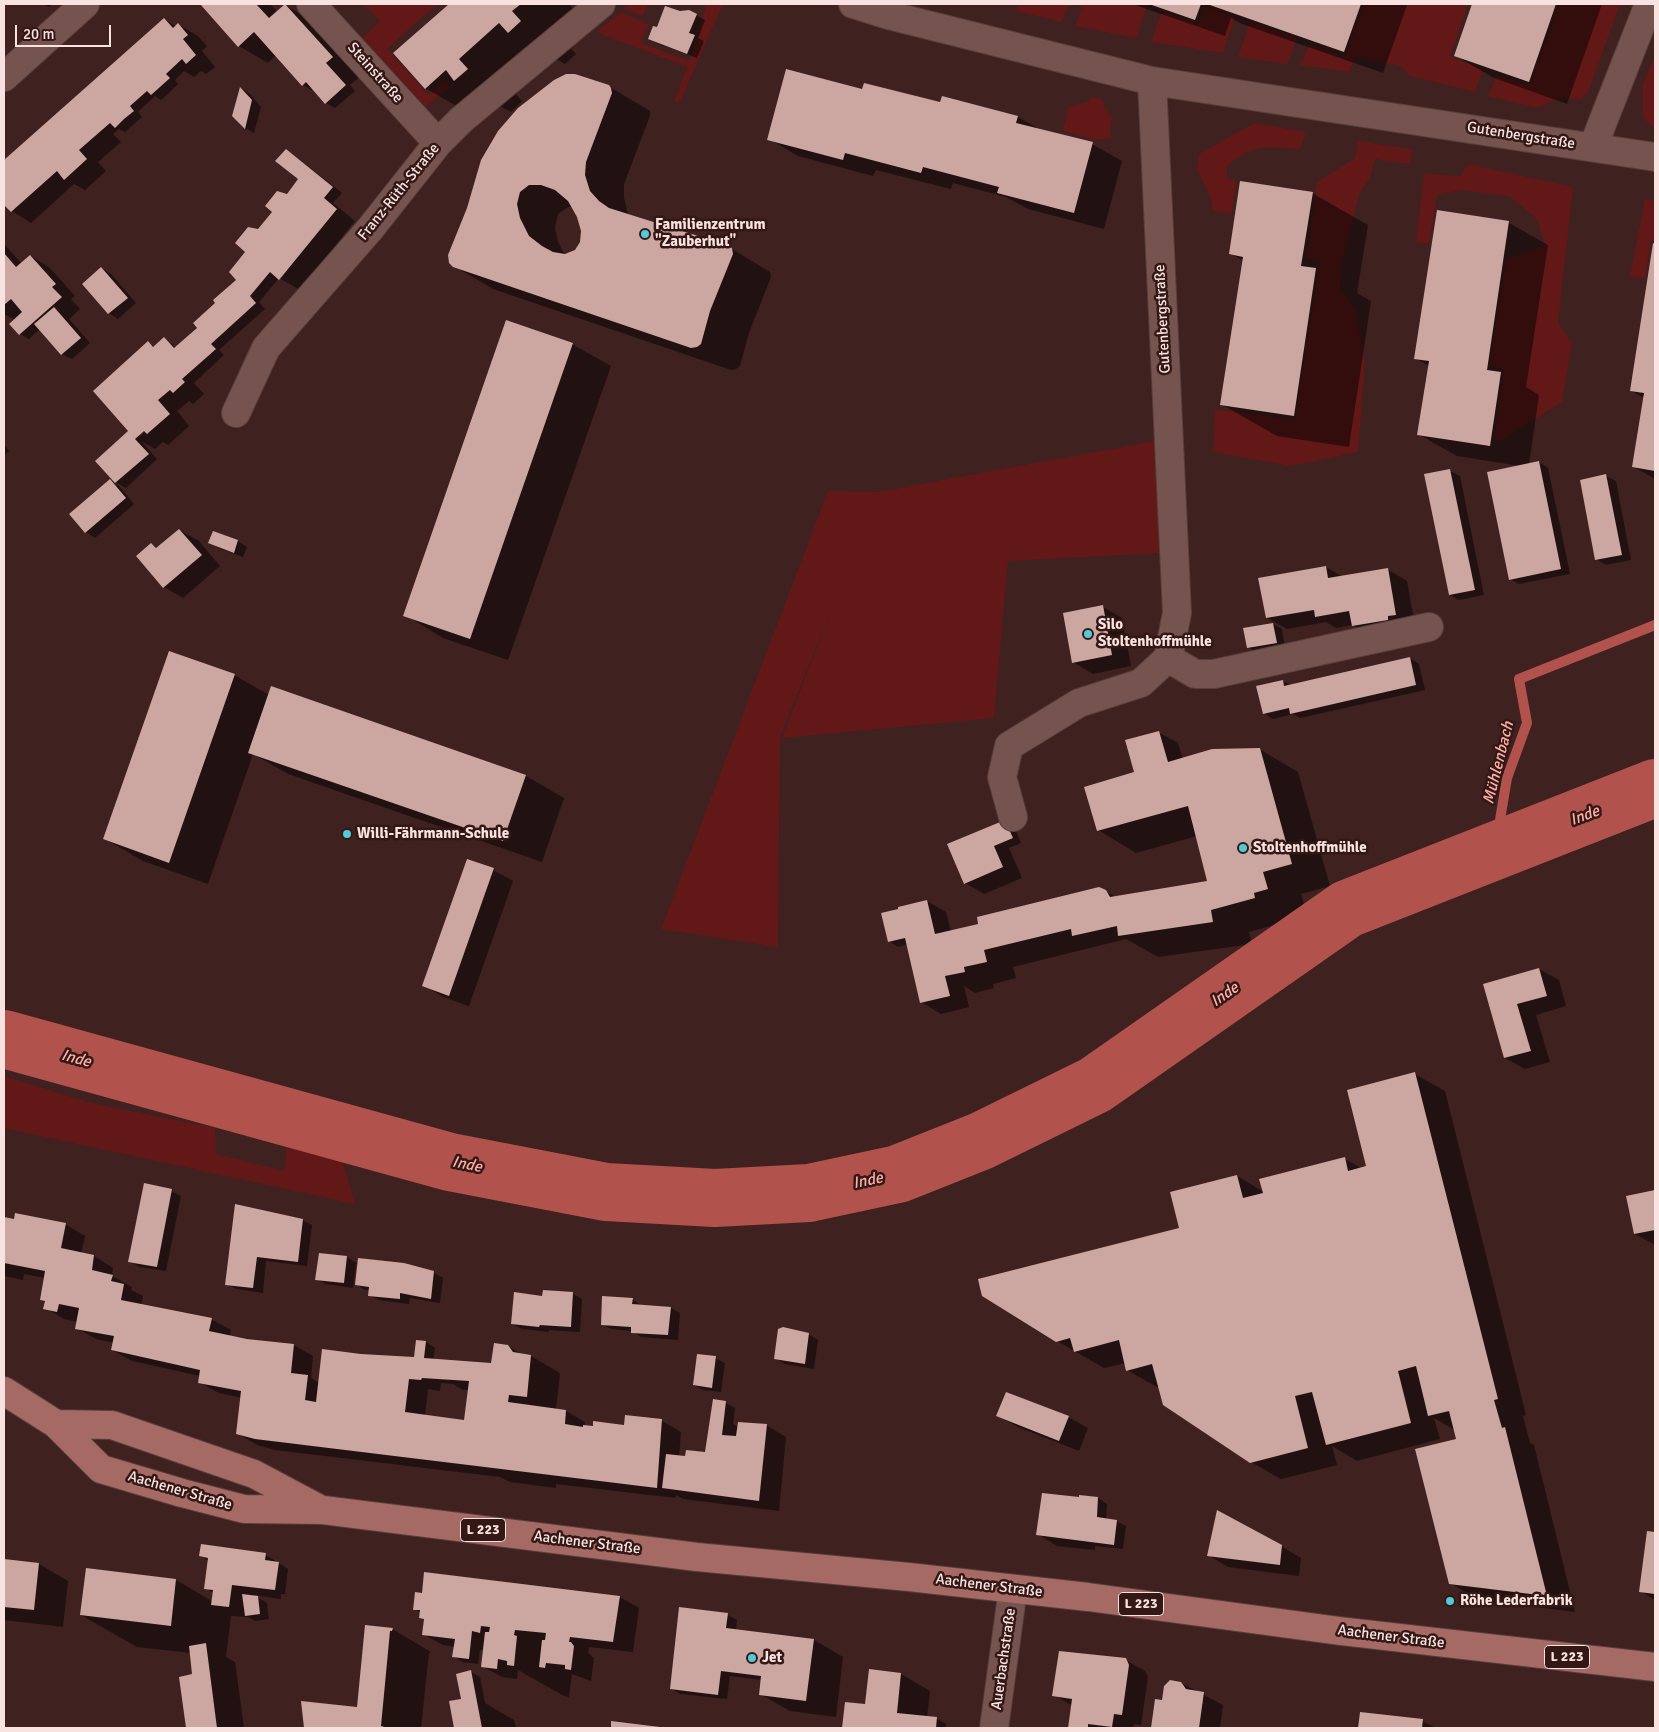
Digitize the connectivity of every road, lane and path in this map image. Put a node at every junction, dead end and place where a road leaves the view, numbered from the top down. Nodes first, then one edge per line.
1 (85, 4) edge
2 (311, 4) edge
3 (601, 4) edge
4 (853, 4) edge
5 (1649, 4) edge
6 (890, 10) edge
7 (4, 77) edge
8 (1152, 81) junction
9 (438, 143) junction
10 (1593, 147) junction
11 (1655, 157) edge
12 (236, 413) dead end
13 (1429, 627) dead end
14 (1168, 658) junction
15 (1013, 817) dead end
16 (4, 1391) edge
17 (56, 1424) junction
18 (323, 1510) junction
19 (1013, 1589) junction
20 (1655, 1667) edge
21 (994, 1728) edge

1 - 7 street
2 - 9 street, Steinstraße
3 - 9 street, Franz-Rüth-Straße
4 - 6 street, Gutenbergstraße
5 - 10 street, Gutenbergstraße
6 - 8 street, Gutenbergstraße
8 - 10 street, Gutenbergstraße
8 - 14 street, Gutenbergstraße
9 - 12 street, Franz-Rüth-Straße
10 - 11 street, Gutenbergstraße
13 - 14 street
14 - 15 street
16 - 17 main road, Aachener Straße / L 223
17 - 18 main road, Aachener Straße / L 223
17 - 18 main road, Aachener Straße / L 223
18 - 19 main road, Aachener Straße / L 223
19 - 20 main road, Aachener Straße / L 223
19 - 21 street, Auerbachstraße

